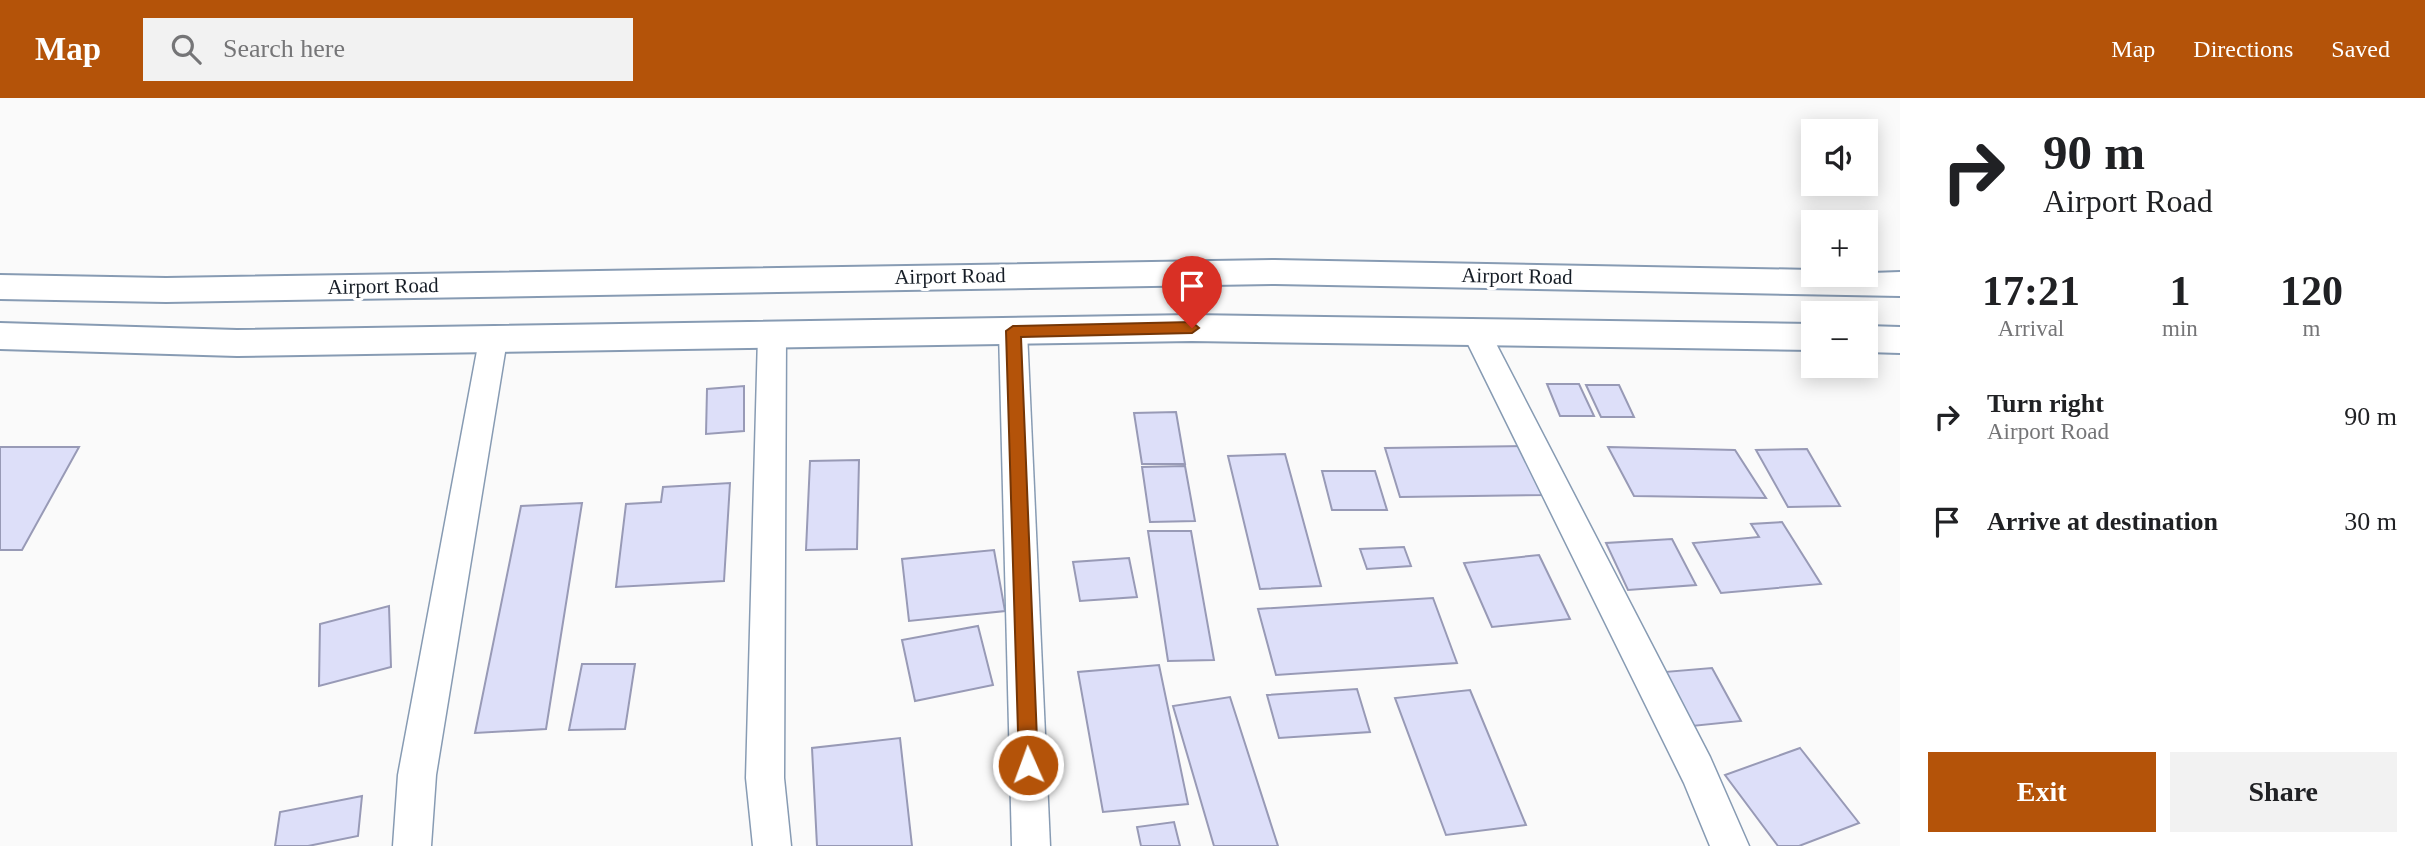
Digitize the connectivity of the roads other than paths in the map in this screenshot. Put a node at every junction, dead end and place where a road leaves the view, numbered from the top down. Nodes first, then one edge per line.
1 (1900, 284) edge
2 (0, 287) edge
3 (1013, 331) junction
4 (1476, 332) junction
5 (0, 336) edge
6 (772, 336) junction
7 (1801, 337) edge
8 (1878, 339) edge
9 (493, 340) junction
10 (1900, 340) edge
11 (412, 846) edge
12 (772, 846) edge
13 (1031, 846) edge
14 (1730, 846) edge

1 - 2 highway, Airport Road
3 - 4 highway
3 - 6 highway
3 - 13 street
4 - 7 highway
4 - 14 street
5 - 9 highway
6 - 9 highway
6 - 12 street
8 - 10 highway
9 - 11 street

